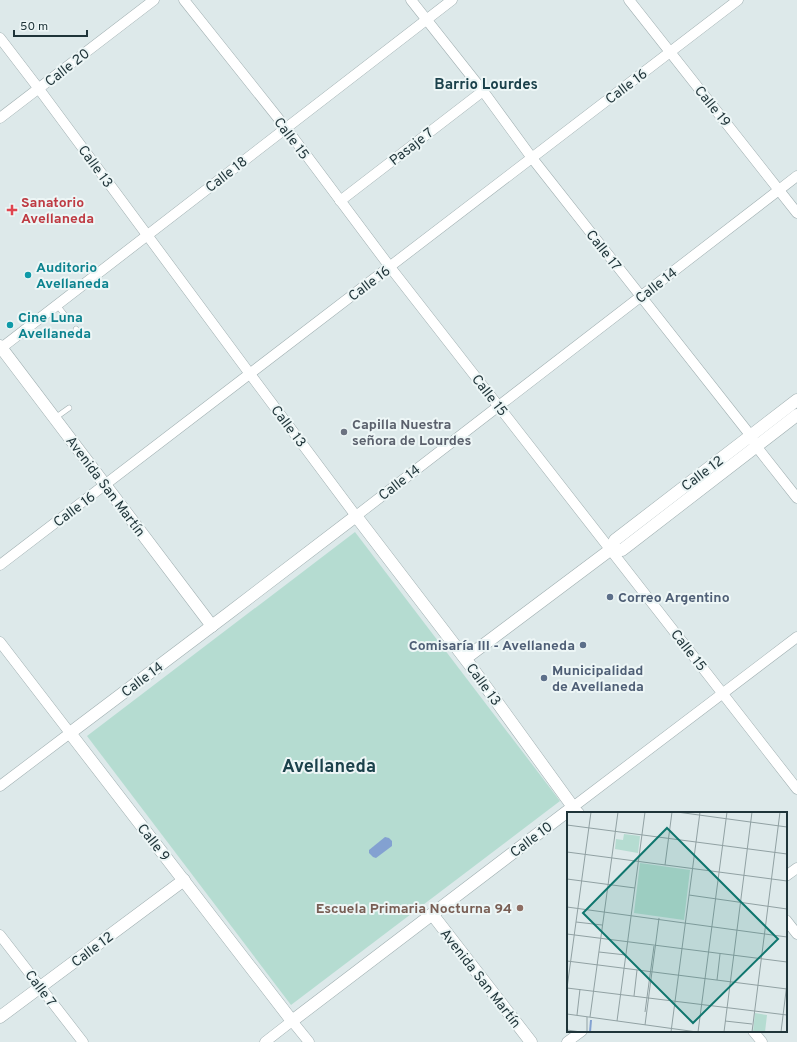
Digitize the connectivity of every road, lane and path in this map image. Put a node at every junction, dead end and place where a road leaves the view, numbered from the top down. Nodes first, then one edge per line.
1 (154, 0) edge
2 (184, 0) edge
3 (411, 0) edge
4 (452, 0) edge
5 (629, 0) edge
6 (738, 0) edge
7 (426, 20) junction
8 (0, 38) edge
9 (670, 52) junction
10 (39, 88) junction
11 (483, 91) junction
12 (0, 118) edge
13 (286, 128) junction
14 (532, 158) junction
15 (797, 176) edge
16 (780, 190) junction
17 (340, 201) junction
18 (797, 213) edge
19 (147, 235) junction
20 (390, 267) junction
21 (640, 297) junction
22 (57, 305) junction
23 (64, 314) dead end
24 (0, 347) edge
25 (250, 374) junction
26 (797, 400) edge
27 (499, 406) junction
28 (69, 408) dead end
29 (797, 415) edge
30 (55, 418) junction
31 (754, 441) junction
32 (106, 485) junction
33 (797, 498) edge
34 (356, 516) junction
35 (610, 550) junction
36 (0, 565) edge
37 (212, 626) junction
38 (796, 641) edge
39 (0, 642) edge
40 (466, 658) junction
41 (722, 694) junction
42 (70, 733) junction
43 (0, 786) edge
44 (797, 789) edge
45 (576, 810) edge
46 (567, 816) edge
47 (797, 868) edge
48 (787, 875) edge
49 (184, 880) junction
50 (432, 914) junction
51 (787, 921) edge
52 (797, 934) edge
53 (0, 935) edge
54 (41, 987) junction
55 (0, 1018) edge
56 (292, 1021) junction
57 (581, 1032) edge
58 (754, 1032) edge
59 (83, 1042) edge
60 (265, 1042) edge
61 (309, 1042) edge
62 (531, 1042) edge
63 (567, 1042) edge
64 (762, 1042) edge

1 - 10 street, Calle 20
2 - 13 street, Calle 15
3 - 7 street, Calle 17
4 - 7 street, Calle 18
5 - 9 street, Calle 19
6 - 9 street, Calle 16
7 - 11 street, Calle 17
7 - 13 street, Calle 18
8 - 10 street, Calle 13
9 - 14 street, Calle 16
9 - 16 street, Calle 19
10 - 12 street, Calle 20
10 - 19 street, Calle 13
11 - 14 street, Calle 17
11 - 17 street, Pasaje 7
13 - 17 street, Calle 15
13 - 19 street, Calle 18
14 - 20 street, Calle 16
14 - 21 street, Calle 17
15 - 16 street, Calle 14
16 - 18 street, Calle 19
16 - 21 street, Calle 14
17 - 20 street, Calle 15
19 - 22 street, Calle 18
19 - 25 street, Calle 13
20 - 25 street, Calle 16
20 - 27 street, Calle 15
21 - 27 street, Calle 14
21 - 31 street, Calle 17
22 - 23 lane
22 - 24 street, Calle 18
24 - 30 street, Avenida San Martín
25 - 32 street, Calle 16
25 - 34 street, Calle 13
26 - 31 street, Calle 12
27 - 34 street, Calle 14
27 - 35 street, Calle 15
28 - 30 lane
29 - 31 street, Calle 12
30 - 32 street, Avenida San Martín
31 - 33 street, Calle 17
31 - 35 street, Calle 12
32 - 36 street, Calle 16
32 - 37 street, Avenida San Martín
34 - 37 street, Calle 14
34 - 40 street, Calle 13
35 - 40 street, Calle 12
35 - 41 street, Calle 15
37 - 42 street, Calle 14
38 - 41 street, Calle 10
39 - 42 street, Calle 9
40 - 45 street, Calle 13
41 - 44 street, Calle 15
41 - 45 street, Calle 10
42 - 43 street, Calle 14
42 - 49 street, Calle 9
46 - 50 street, Calle 10
47 - 48 street
49 - 54 street, Calle 12
49 - 56 street, Calle 9
50 - 56 street, Calle 10
50 - 62 street, Avenida San Martín
51 - 52 street
53 - 54 street, Calle 7
54 - 55 street, Calle 12
54 - 59 street, Calle 7
56 - 60 street, Calle 10
56 - 61 street, Calle 9
57 - 63 street
58 - 64 street

